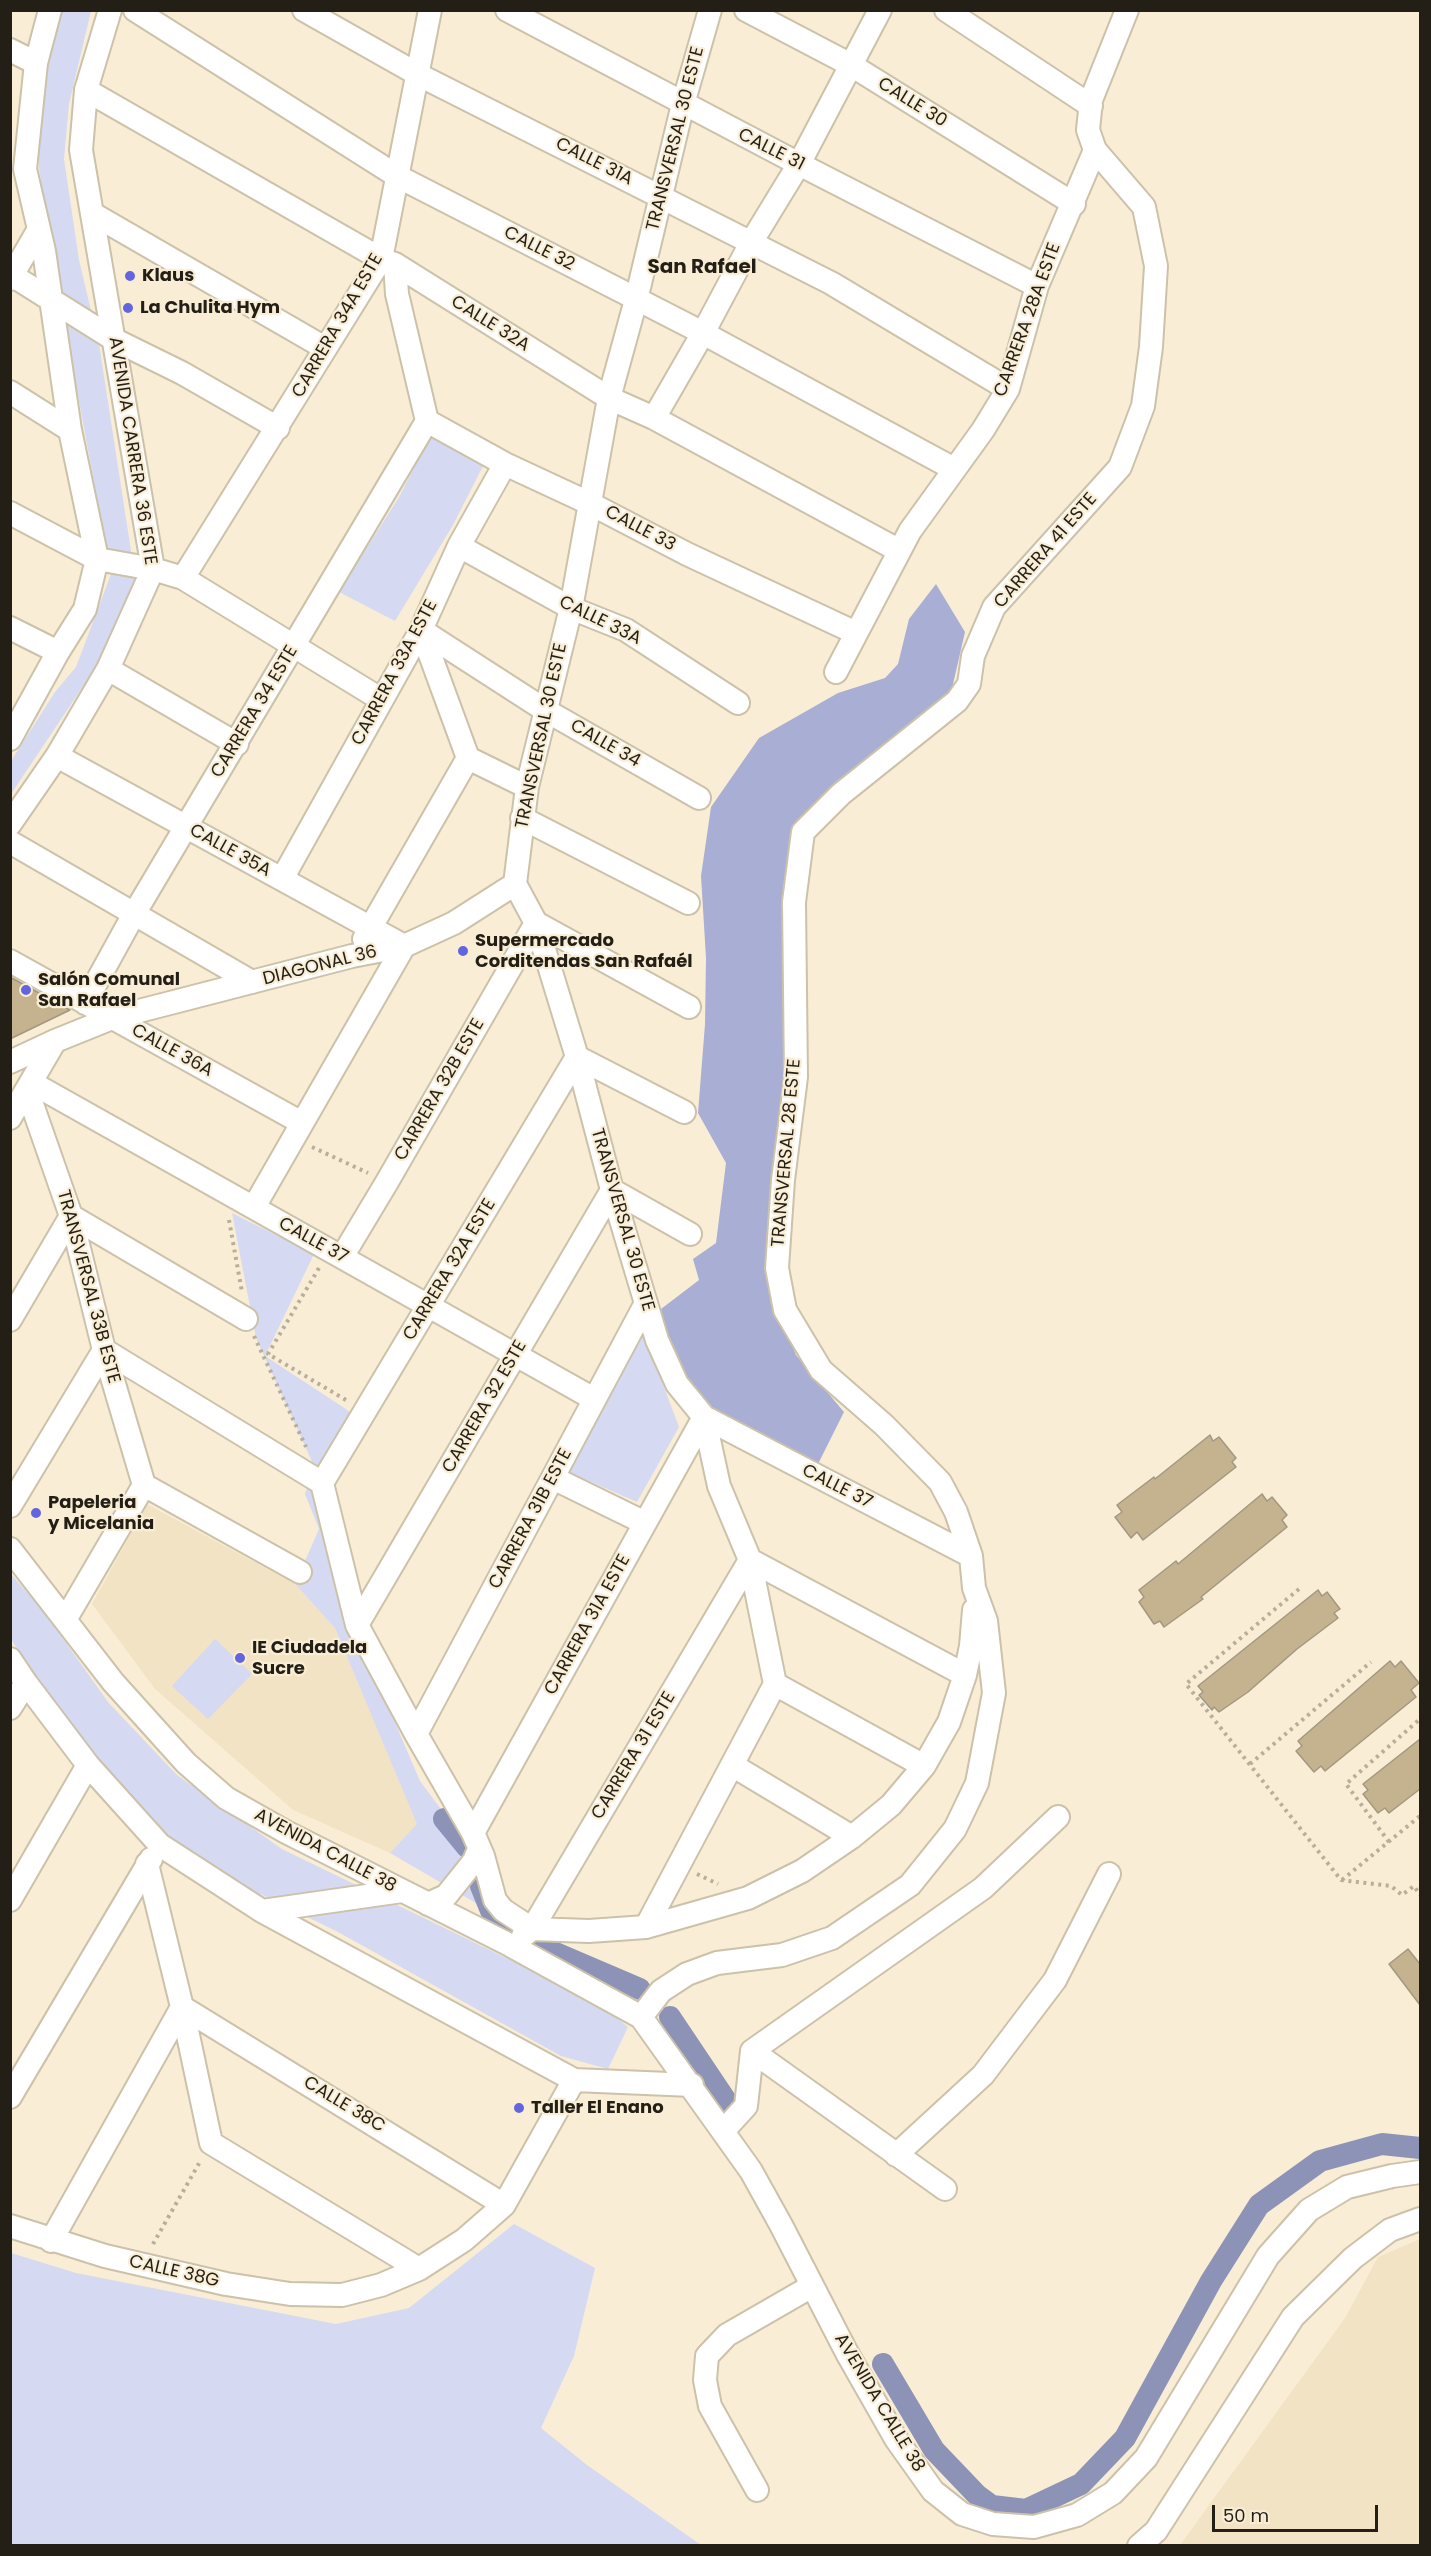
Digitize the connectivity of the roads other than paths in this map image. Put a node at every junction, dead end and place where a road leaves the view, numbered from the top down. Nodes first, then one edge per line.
1 (50, 10) edge
2 (110, 10) edge
3 (135, 10) edge
4 (304, 10) edge
5 (430, 10) edge
6 (507, 10) edge
7 (710, 10) edge
8 (746, 10) edge
9 (880, 10) edge
10 (946, 10) edge
11 (1126, 11) edge
12 (10, 50) edge
13 (36, 63) junction
14 (851, 65) junction
15 (419, 75) junction
16 (86, 90) junction
17 (683, 104) junction
18 (1091, 106) junction
19 (1095, 150) junction
20 (799, 164) junction
21 (18, 165) edge
22 (397, 176) junction
23 (660, 195) junction
24 (1074, 204) junction
25 (93, 214) junction
26 (39, 229) junction
27 (752, 241) junction
28 (388, 261) junction
29 (11, 276) edge
30 (1037, 286) junction
31 (636, 300) junction
32 (53, 301) junction
33 (703, 333) junction
34 (115, 340) junction
35 (326, 348) junction
36 (1008, 389) junction
37 (10, 392) edge
38 (609, 398) junction
39 (654, 418) junction
40 (427, 421) junction
41 (278, 428) junction
42 (70, 430) junction
43 (505, 464) junction
44 (954, 469) junction
45 (591, 504) junction
46 (10, 513) edge
47 (459, 546) junction
48 (898, 550) junction
49 (97, 559) junction
50 (153, 569) junction
51 (183, 578) junction
52 (571, 608) junction
53 (10, 627) edge
54 (422, 630) junction
55 (856, 633) junction
56 (294, 646) junction
57 (58, 652) junction
58 (108, 669) junction
59 (837, 672) dead end
60 (382, 700) junction
61 (738, 703) dead end
62 (545, 710) junction
63 (11, 739) edge
64 (237, 744) junction
65 (57, 756) junction
66 (468, 758) junction
67 (527, 788) junction
68 (699, 798) dead end
69 (522, 818) junction
70 (10, 824) edge
71 (185, 826) junction
72 (10, 842) edge
73 (282, 879) junction
74 (515, 884) junction
75 (794, 902) joint
76 (688, 903) dead end
77 (134, 914) junction
78 (536, 923) junction
79 (372, 929) junction
80 (404, 946) junction
81 (352, 956) junction
82 (10, 961) edge
83 (252, 982) junction
84 (85, 1003) junction
85 (689, 1007) dead end
86 (112, 1018) junction
87 (55, 1041) junction
88 (577, 1057) junction
89 (10, 1062) edge
90 (30, 1087) junction
91 (684, 1112) dead end
92 (10, 1118) edge
93 (298, 1131) junction
94 (612, 1190) junction
95 (254, 1207) junction
96 (71, 1216) junction
97 (690, 1234) dead end
98 (335, 1253) junction
99 (646, 1303) junction
100 (429, 1306) junction
101 (246, 1319) road end
102 (10, 1320) edge
103 (104, 1350) junction
104 (516, 1354) junction
105 (594, 1399) junction
106 (704, 1417) junction
107 (553, 1478) junction
108 (322, 1483) junction
109 (144, 1485) junction
110 (10, 1506) edge
111 (645, 1523) junction
112 (10, 1549) edge
113 (971, 1556) junction
114 (750, 1560) junction
115 (300, 1572) dead end
116 (974, 1588) junction
117 (65, 1620) junction
118 (357, 1625) junction
119 (10, 1659) edge
120 (965, 1675) junction
121 (26, 1683) junction
122 (775, 1684) junction
123 (10, 1708) edge
124 (416, 1734) junction
125 (88, 1765) junction
126 (732, 1765) junction
127 (924, 1766) junction
128 (1058, 1817) dead end
129 (852, 1837) junction
130 (476, 1841) junction
131 (160, 1845) junction
132 (147, 1864) junction
133 (1109, 1874) dead end
134 (402, 1891) junction
135 (10, 1900) edge
136 (428, 1904) junction
137 (262, 1911) junction
138 (646, 1927) junction
139 (532, 1929) junction
140 (510, 1945) junction
141 (182, 2007) junction
142 (641, 2017) junction
143 (752, 2051) junction
144 (574, 2080) junction
145 (692, 2085) junction
146 (10, 2097) edge
147 (724, 2130) junction
148 (896, 2155) junction
149 (1420, 2172) edge
150 (945, 2189) dead end
151 (504, 2205) junction
152 (1420, 2219) edge
153 (10, 2226) edge
154 (51, 2241) junction
155 (419, 2269) junction
156 (812, 2286) junction
157 (757, 2490) dead end
158 (1034, 2527) junction
159 (1019, 2546) edge
160 (1139, 2546) edge

1 - 13 street
2 - 16 street, AVENIDA CARRERA 36 ESTE
3 - 22 street, CALLE 32
4 - 15 street, CALLE 31A
5 - 15 street, CARRERA 34A ESTE
6 - 17 street, CALLE 31
7 - 17 street, TRANSVERSAL 30 ESTE
8 - 14 street, CALLE 30
9 - 14 street
10 - 18 street
11 - 18 street
12 - 13 street
13 - 21 street
14 - 20 street
14 - 24 street, CALLE 30
15 - 22 street, CARRERA 34A ESTE
15 - 23 street, CALLE 31A
16 - 25 street, AVENIDA CARRERA 36 ESTE
16 - 28 street, CALLE 32A
17 - 20 street, CALLE 31
17 - 23 street, TRANSVERSAL 30 ESTE
18 - 19 street
19 - 24 street, CARRERA 28A ESTE
19 - 75 street, CARRERA 41 ESTE
20 - 27 street
20 - 30 street, CALLE 31
21 - 26 street
22 - 28 street, CARRERA 34A ESTE
22 - 31 street, CALLE 32
23 - 27 street, CALLE 31A
23 - 31 street, TRANSVERSAL 30 ESTE
24 - 30 street, CARRERA 28A ESTE
25 - 34 street, AVENIDA CARRERA 36 ESTE
25 - 35 street
26 - 29 street
26 - 32 street
27 - 33 street
27 - 36 street, CALLE 31A
28 - 35 street, CARRERA 34A ESTE
28 - 38 street, CALLE 32A
28 - 40 street
29 - 32 street
30 - 36 street, CARRERA 28A ESTE
31 - 33 street, CALLE 32
31 - 38 street, TRANSVERSAL 30 ESTE
32 - 34 street
32 - 42 street
33 - 39 street
33 - 44 street, CALLE 32
34 - 41 street
34 - 50 street, AVENIDA CARRERA 36 ESTE
35 - 41 street, CARRERA 34A ESTE
36 - 44 street, CARRERA 28A ESTE
37 - 42 street
38 - 39 street, CALLE 32A
38 - 45 street, TRANSVERSAL 30 ESTE
39 - 48 street, CALLE 32A
40 - 43 street, CALLE 33
40 - 56 street, CARRERA 34 ESTE
41 - 51 street, CARRERA 34A ESTE
42 - 49 street
43 - 45 street, CALLE 33
43 - 47 street, CARRERA 33A ESTE
44 - 48 street, CARRERA 28A ESTE
45 - 52 street, TRANSVERSAL 30 ESTE
45 - 55 street, CALLE 33
46 - 49 street
47 - 52 street, CALLE 33A
47 - 54 street, CARRERA 33A ESTE
48 - 55 street, CARRERA 28A ESTE
49 - 50 street
49 - 57 street
50 - 51 street
50 - 58 street, AVENIDA CARRERA 36 ESTE
51 - 56 street
52 - 61 street, CALLE 33A
52 - 62 street, TRANSVERSAL 30 ESTE
53 - 57 street
54 - 60 street, CARRERA 33A ESTE
54 - 62 street, CALLE 34
54 - 66 street
55 - 59 street, CARRERA 28A ESTE
56 - 60 street
56 - 64 street, CARRERA 34 ESTE
57 - 63 street
58 - 64 street
58 - 65 street, AVENIDA CARRERA 36 ESTE
60 - 73 street, CARRERA 33A ESTE
62 - 67 street, TRANSVERSAL 30 ESTE
62 - 68 street, CALLE 34
64 - 71 street, CARRERA 34 ESTE
65 - 70 street, AVENIDA CARRERA 36 ESTE
65 - 71 street, CALLE 35A
66 - 67 street
66 - 79 street
67 - 69 street, TRANSVERSAL 30 ESTE
69 - 74 street, TRANSVERSAL 30 ESTE
69 - 76 street
71 - 73 street, CALLE 35A
71 - 77 street, CARRERA 34 ESTE
72 - 77 street
73 - 79 street, CALLE 35A
74 - 78 street, TRANSVERSAL 30 ESTE
74 - 80 street, DIAGONAL 36
75 - 113 street, TRANSVERSAL 28 ESTE
77 - 83 street
77 - 84 street, CARRERA 34 ESTE
78 - 85 street
78 - 88 street, TRANSVERSAL 30 ESTE
78 - 98 street, CARRERA 32B ESTE
79 - 80 street, CALLE 35A
79 - 81 street
80 - 81 street, DIAGONAL 36
80 - 93 street
81 - 83 street, DIAGONAL 36
82 - 84 street, CALLE 36A
83 - 86 street, DIAGONAL 36
84 - 86 street, CALLE 36A
86 - 87 street
86 - 93 street, CALLE 36A
87 - 89 street
87 - 90 street
88 - 91 street
88 - 94 street, TRANSVERSAL 30 ESTE
88 - 100 street, CARRERA 32A ESTE
90 - 92 street
90 - 95 street, CALLE 37
90 - 96 street, TRANSVERSAL 33B ESTE
93 - 95 street
94 - 97 street
94 - 99 street, TRANSVERSAL 30 ESTE
94 - 104 street, CARRERA 32 ESTE
95 - 98 street, CALLE 37
96 - 101 street
96 - 102 street
96 - 103 street, TRANSVERSAL 33B ESTE
98 - 100 street, CALLE 37
99 - 105 street, CARRERA 31B ESTE
99 - 106 street, TRANSVERSAL 30 ESTE
100 - 104 street, CALLE 37
100 - 108 street, CARRERA 32A ESTE
103 - 108 street
103 - 109 street, TRANSVERSAL 33B ESTE
103 - 110 street
104 - 105 street, CALLE 37
104 - 118 street, CARRERA 32 ESTE
105 - 107 street, CARRERA 31B ESTE
106 - 111 street, CARRERA 31A ESTE
106 - 113 street, CALLE 37
106 - 114 street, TRANSVERSAL 30 ESTE
107 - 111 street
107 - 124 street, CARRERA 31B ESTE
108 - 118 street
109 - 115 street
109 - 117 street
111 - 130 street, CARRERA 31A ESTE
112 - 117 street, AVENIDA CALLE 38
113 - 116 street, TRANSVERSAL 28 ESTE
114 - 120 street
114 - 122 street, TRANSVERSAL 30 ESTE
114 - 139 street, CARRERA 31 ESTE
116 - 120 street
116 - 142 street, TRANSVERSAL 28 ESTE
117 - 134 street, AVENIDA CALLE 38
118 - 124 street
119 - 121 street
120 - 127 street
121 - 123 street
121 - 125 street
122 - 126 street
122 - 127 street
124 - 130 street
125 - 131 street
125 - 135 street
126 - 129 street
126 - 138 street
127 - 129 street
128 - 143 street
129 - 138 street
130 - 136 street, CARRERA 31A ESTE
130 - 139 street
131 - 132 street
131 - 137 street
132 - 141 street
132 - 146 street
133 - 148 street
134 - 136 street, AVENIDA CALLE 38
134 - 137 street
136 - 140 street, AVENIDA CALLE 38
137 - 144 street
138 - 139 street
139 - 140 street, CARRERA 31 ESTE
140 - 142 street, AVENIDA CALLE 38
141 - 151 street, CALLE 38C
141 - 154 street
141 - 155 street
142 - 145 street, AVENIDA CALLE 38
143 - 147 street
143 - 148 street
144 - 145 street
144 - 151 street, CALLE 38G
145 - 147 street, AVENIDA CALLE 38
147 - 156 street, AVENIDA CALLE 38
148 - 150 street
149 - 158 street, AVENIDA CALLE 38
151 - 155 street, CALLE 38G
152 - 160 street
153 - 154 street, CALLE 38G
154 - 155 street, CALLE 38G
156 - 157 street
156 - 158 street, AVENIDA CALLE 38
158 - 159 street

